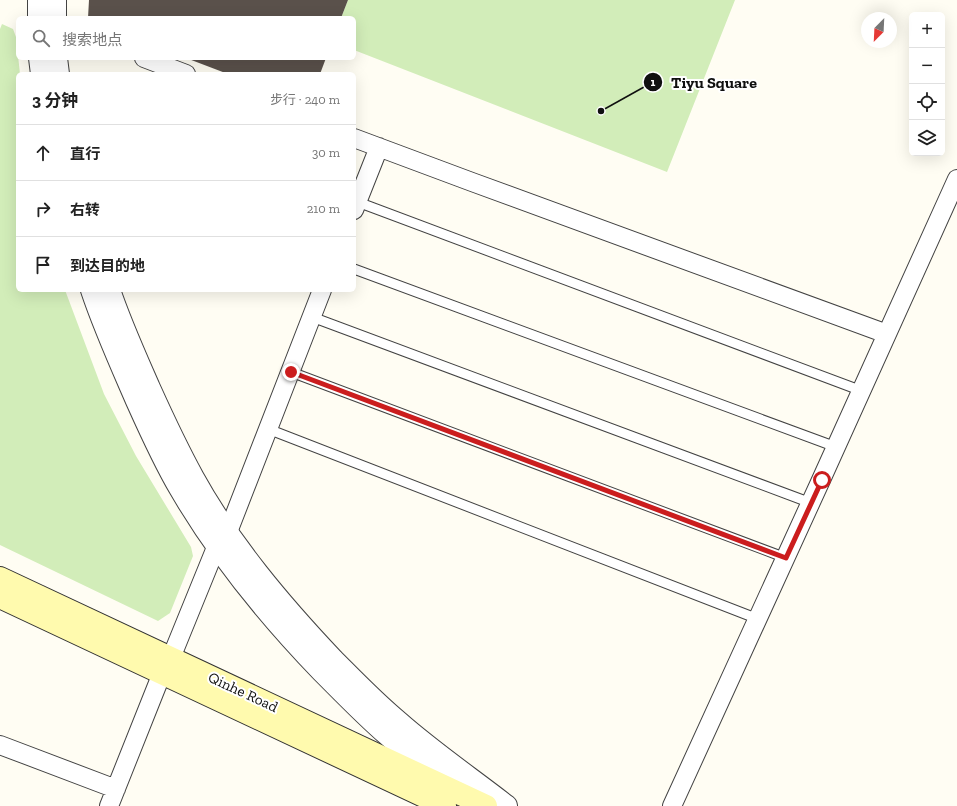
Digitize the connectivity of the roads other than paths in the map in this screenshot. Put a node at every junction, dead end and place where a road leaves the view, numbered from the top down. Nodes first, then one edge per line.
1 (39, 0) edge
2 (55, 0) edge
3 (39, 16) edge
4 (55, 16) edge
5 (40, 60) edge
6 (56, 60) edge
7 (149, 60) edge
8 (42, 72) edge
9 (58, 72) edge
10 (181, 72) edge
11 (356, 139) edge
12 (379, 147) junction
13 (957, 179) edge
14 (356, 202) edge
15 (356, 204) edge
16 (356, 269) edge
17 (93, 292) edge
18 (109, 292) edge
19 (321, 292) edge
20 (312, 317) junction
21 (887, 334) junction
22 (291, 372) junction
23 (862, 391) junction
24 (268, 429) junction
25 (836, 447) junction
26 (811, 504) junction
27 (222, 539) junction
28 (786, 558) junction
29 (0, 578) edge
30 (0, 597) edge
31 (758, 619) junction
32 (167, 666) junction
33 (0, 745) edge
34 (116, 789) junction
35 (478, 803) edge
36 (109, 806) edge
37 (445, 806) edge
38 (506, 806) edge
39 (672, 806) edge

1 - 3 street
2 - 4 street
5 - 8 street
6 - 9 street
7 - 10 street
11 - 12 street
12 - 14 street
12 - 21 street
13 - 21 street
15 - 23 lane
16 - 25 lane
17 - 27 street
18 - 27 street
19 - 20 street
20 - 22 street
20 - 26 lane
21 - 23 street
22 - 24 street
22 - 28 lane
23 - 25 street
24 - 27 street
24 - 31 lane
25 - 26 street
26 - 28 street
27 - 32 street
27 - 35 street
27 - 38 street
28 - 31 street
29 - 32 main road, Qinhe Road
30 - 32 main road, Qinhe Road
31 - 39 street
32 - 34 street
32 - 35 main road, Qinhe Road
32 - 37 main road, Qinhe Road
33 - 34 street
34 - 36 street

